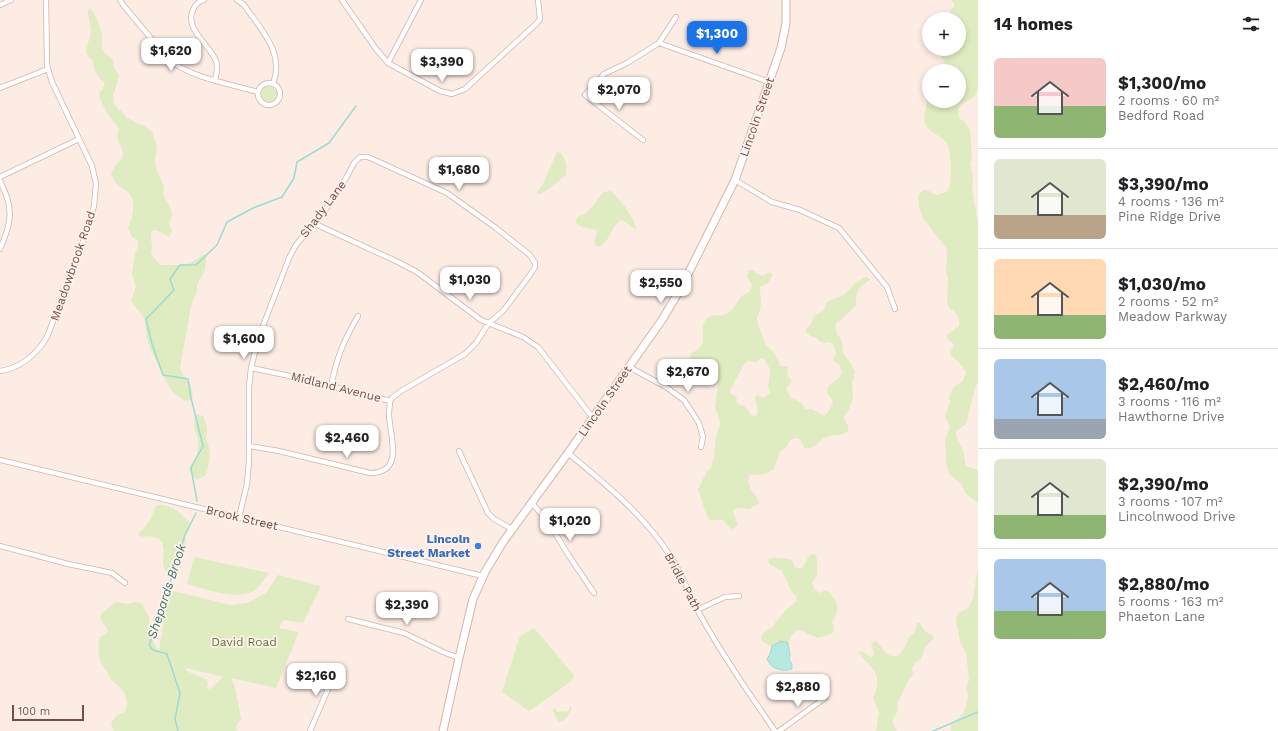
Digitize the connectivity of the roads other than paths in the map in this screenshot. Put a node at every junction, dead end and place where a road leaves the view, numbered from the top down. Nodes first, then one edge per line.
1 (11, 0) edge
2 (46, 0) edge
3 (120, 0) edge
4 (204, 0) edge
5 (237, 0) edge
6 (342, 0) edge
7 (421, 0) edge
8 (538, 0) edge
9 (786, 0) edge
10 (0, 5) edge
11 (676, 17) dead end
12 (658, 43) junction
13 (388, 63) junction
14 (48, 69) junction
15 (215, 80) junction
16 (769, 82) junction
17 (273, 84) junction
18 (0, 88) edge
19 (258, 92) junction
20 (79, 139) junction
21 (643, 140) dead end
22 (0, 177) edge
23 (0, 180) edge
24 (735, 180) junction
25 (313, 223) junction
26 (0, 250) edge
27 (895, 309) dead end
28 (358, 316) dead end
29 (488, 324) junction
30 (629, 367) junction
31 (251, 368) junction
32 (0, 371) edge
33 (331, 386) junction
34 (390, 401) junction
35 (593, 418) junction
36 (249, 446) junction
37 (701, 448) dead end
38 (458, 451) dead end
39 (568, 453) junction
40 (0, 460) edge
41 (532, 503) junction
42 (239, 517) junction
43 (512, 529) junction
44 (0, 546) edge
45 (483, 576) junction
46 (125, 582) dead end
47 (594, 593) dead end
48 (739, 596) dead end
49 (697, 610) junction
50 (348, 619) dead end
51 (459, 658) junction
52 (337, 668) dead end
53 (825, 698) dead end
54 (310, 731) edge
55 (443, 731) edge
56 (775, 731) edge
57 (779, 731) edge

1 - 10 street
2 - 14 street, Meadowbrook Road
3 - 15 street
4 - 15 street
5 - 17 street
6 - 13 street
7 - 13 street
8 - 13 street
9 - 16 main road, Lincoln Street
11 - 12 street
12 - 16 street
12 - 21 street
14 - 18 street
14 - 20 street, Meadowbrook Road
15 - 19 street
16 - 24 main road, Lincoln Street
17 - 19 street
17 - 19 street
20 - 22 street
20 - 32 street, Meadowbrook Road
23 - 26 street
24 - 27 street
24 - 30 main road, Lincoln Street
25 - 29 street
25 - 29 street, Shady Lane
25 - 31 street, Shady Lane
28 - 33 street
29 - 34 street, Midland Avenue
29 - 35 street
30 - 35 main road, Lincoln Street
30 - 37 street
31 - 33 street, Midland Avenue
31 - 36 street, Shady Lane
33 - 34 street, Midland Avenue
34 - 36 street
35 - 39 main road, Lincoln Street
36 - 42 street, Shady Lane
38 - 43 street
39 - 41 main road, Lincoln Street
39 - 49 street, Bridle Path
40 - 42 street, Brook Street
41 - 43 main road, Lincoln Street
41 - 47 street
42 - 45 street, Brook Street
43 - 45 main road, Lincoln Street
44 - 46 street
45 - 51 main road, Lincoln Street
48 - 49 street
49 - 56 street, Bridle Path
50 - 51 street
51 - 55 main road, Lincoln Street
52 - 54 street
53 - 57 street

